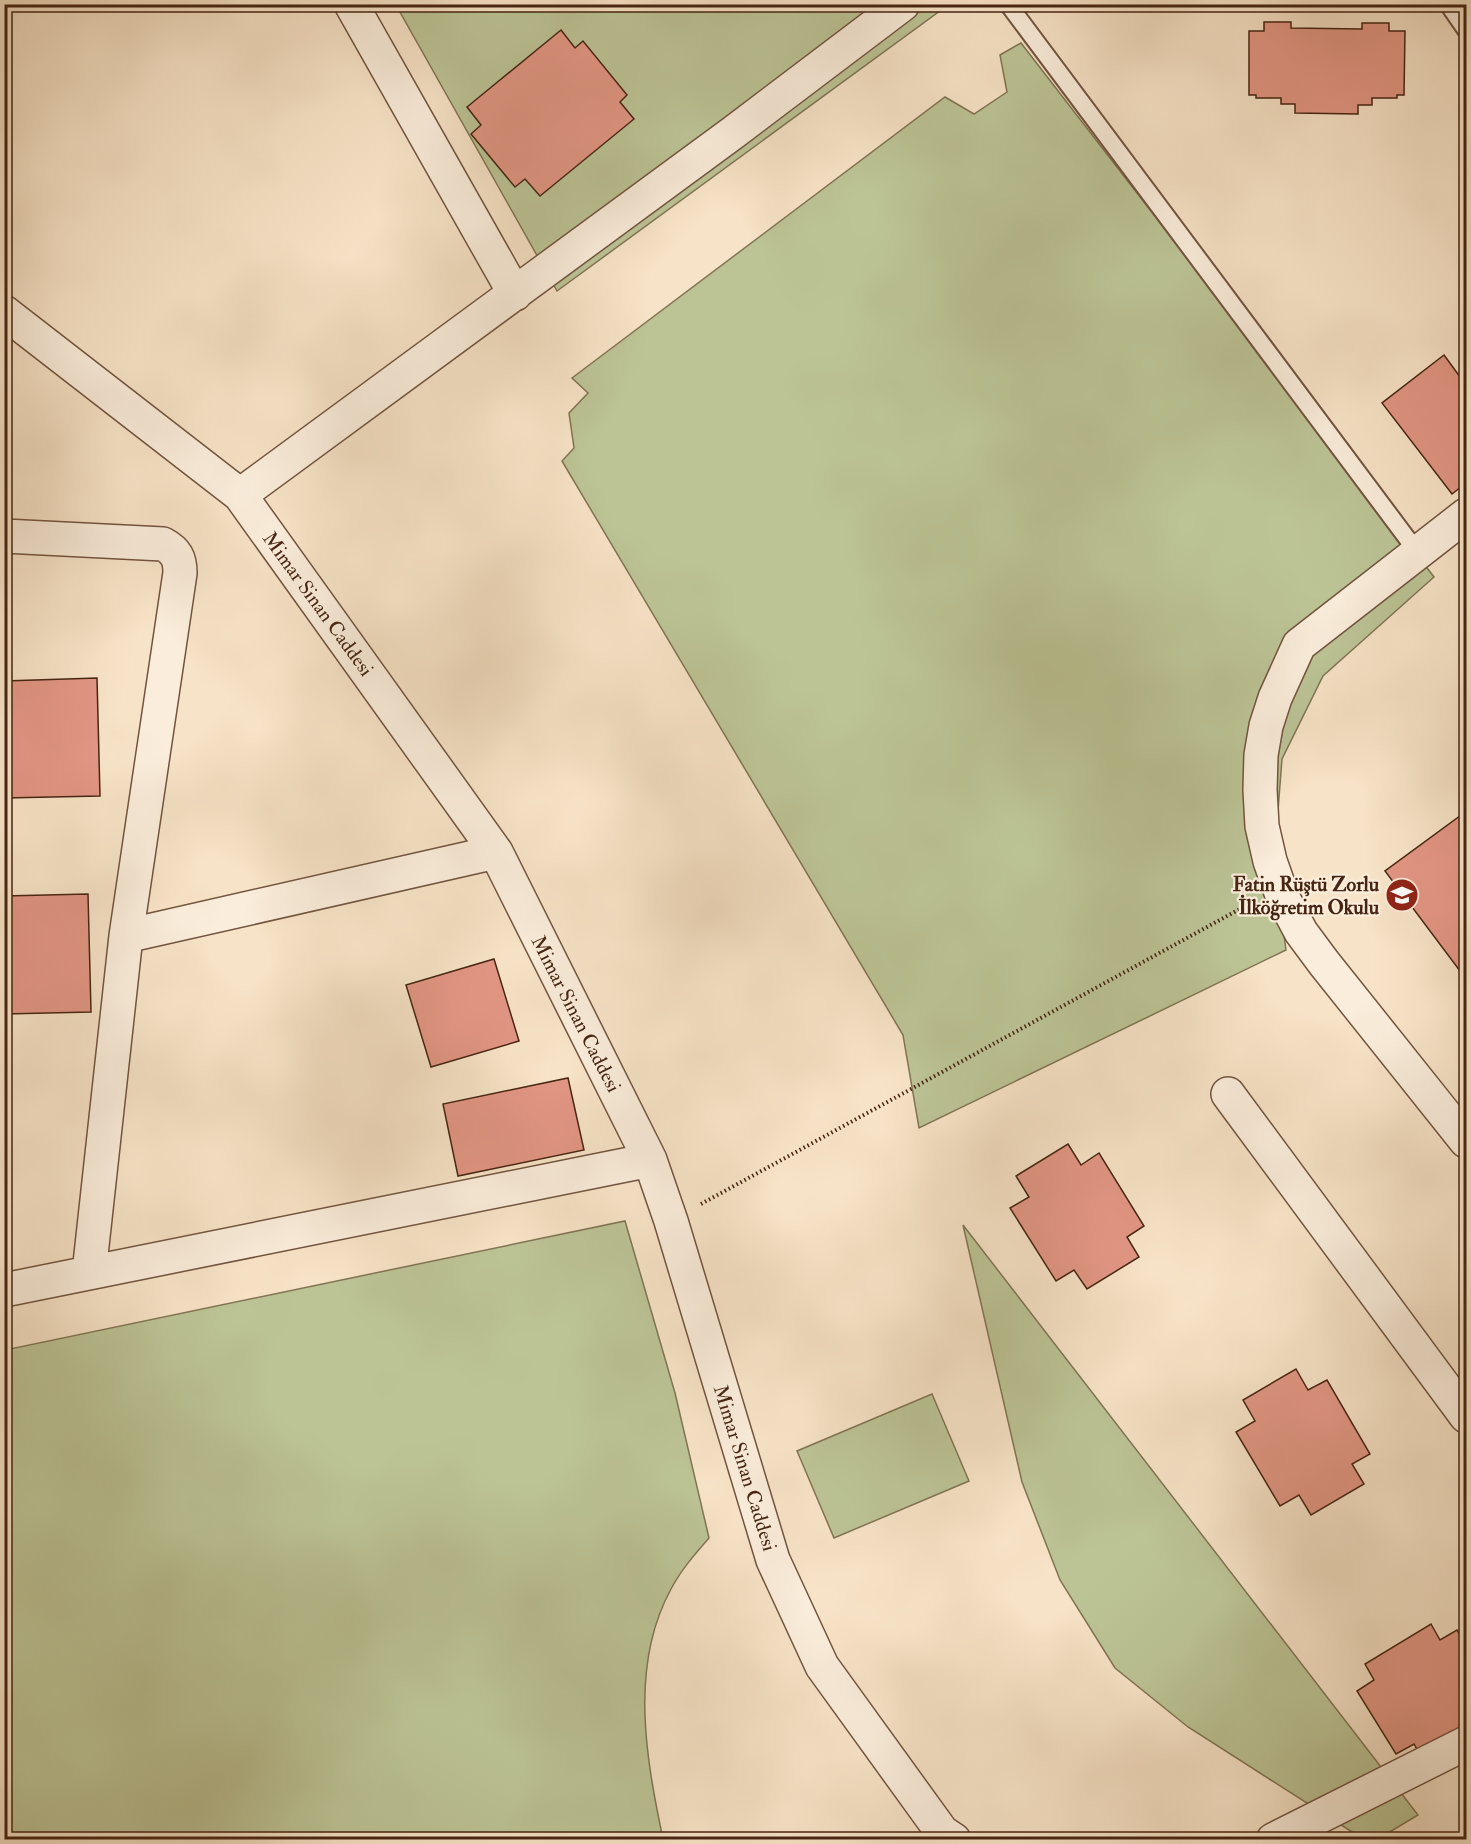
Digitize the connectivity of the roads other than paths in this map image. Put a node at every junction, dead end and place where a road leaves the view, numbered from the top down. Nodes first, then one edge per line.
1 (351, 4) edge
2 (903, 4) edge
3 (1008, 4) edge
4 (1448, 4) edge
5 (1467, 30) edge
6 (514, 294) junction
7 (4, 312) edge
8 (240, 495) junction
9 (1467, 515) edge
10 (4, 536) edge
11 (1418, 553) junction
12 (496, 852) junction
13 (126, 936) junction
14 (1228, 1095) dead end
15 (1467, 1141) edge
16 (650, 1160) junction
17 (89, 1273) junction
18 (4, 1290) edge
19 (1467, 1416) edge
20 (1467, 1743) edge
21 (954, 1839) edge
22 (1273, 1839) edge

1 - 6 street
2 - 6 street
3 - 11 lane
4 - 5 lane
6 - 8 street
7 - 8 street, Mimar Sinan Caddesi
8 - 12 street, Mimar Sinan Caddesi
9 - 11 street
10 - 13 street
11 - 15 street
12 - 13 street
12 - 16 street, Mimar Sinan Caddesi
13 - 17 street
14 - 19 street
16 - 17 street
16 - 21 street, Mimar Sinan Caddesi
17 - 18 street
20 - 22 street

